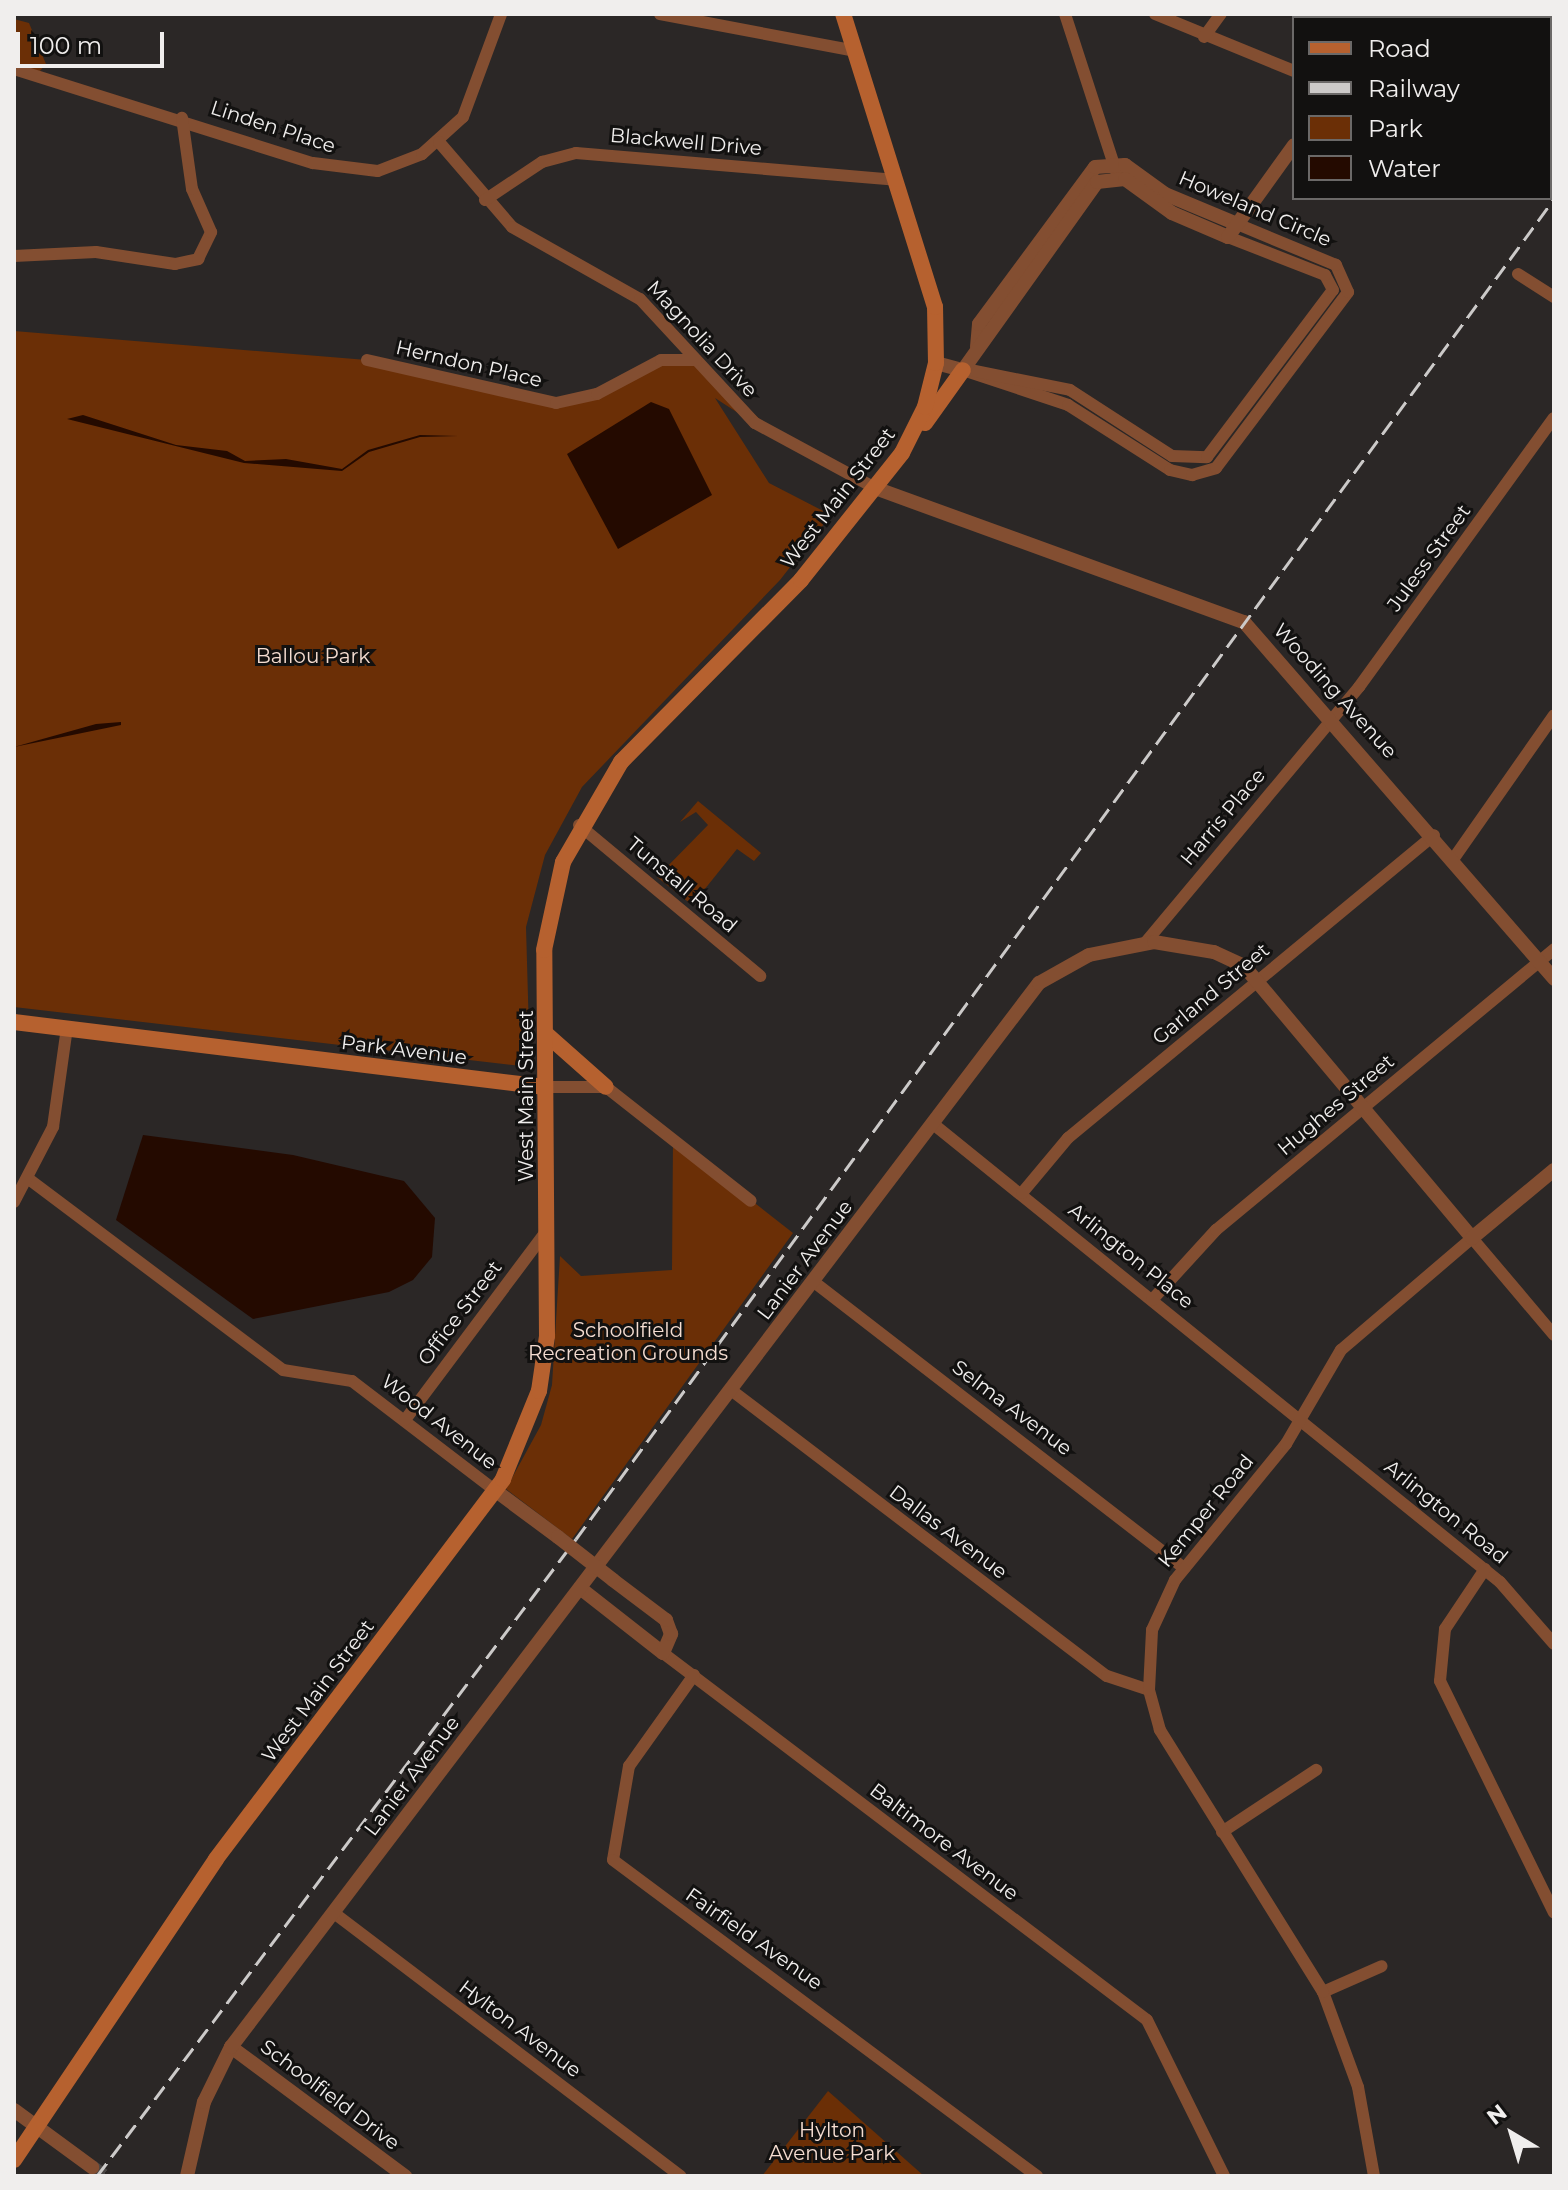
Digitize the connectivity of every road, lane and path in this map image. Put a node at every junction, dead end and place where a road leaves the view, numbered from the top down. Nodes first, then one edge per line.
1 (501, 14) edge
2 (660, 14) edge
3 (843, 14) edge
4 (1065, 14) edge
5 (1155, 14) edge
6 (1221, 14) edge
7 (1204, 37) junction
8 (855, 51) junction
9 (14, 69) edge
10 (1292, 70) edge
11 (182, 118) junction
12 (439, 142) junction
13 (1292, 148) edge
14 (1116, 170) junction
15 (896, 180) junction
16 (485, 200) junction
17 (1233, 230) junction
18 (1309, 252) junction
19 (14, 256) edge
20 (1300, 265) junction
21 (1518, 274) dead end
22 (1554, 297) edge
23 (1316, 316) junction
24 (1328, 325) junction
25 (367, 360) dead end
26 (696, 360) junction
27 (936, 363) junction
28 (963, 370) junction
29 (1062, 387) junction
30 (1056, 400) junction
31 (1115, 417) junction
32 (1554, 418) edge
33 (1107, 430) junction
34 (1230, 445) junction
35 (902, 453) junction
36 (1161, 457) junction
37 (875, 488) junction
38 (1554, 715) edge
39 (1333, 719) junction
40 (579, 825) junction
41 (1434, 835) junction
42 (1454, 858) junction
43 (1145, 943) junction
44 (1554, 949) edge
45 (1539, 962) junction
46 (760, 976) dead end
47 (1260, 979) junction
48 (1554, 979) edge
49 (14, 1022) edge
50 (67, 1028) junction
51 (545, 1033) junction
52 (545, 1087) junction
53 (606, 1087) junction
54 (1366, 1107) junction
55 (932, 1123) junction
56 (1554, 1170) edge
57 (30, 1180) junction
58 (1022, 1193) junction
59 (751, 1201) dead end
60 (14, 1202) edge
61 (547, 1230) junction
62 (1472, 1238) junction
63 (814, 1282) junction
64 (1152, 1300) junction
65 (1554, 1335) edge
66 (731, 1390) junction
67 (405, 1420) junction
68 (1302, 1422) junction
69 (496, 1491) junction
70 (1184, 1568) junction
71 (1485, 1569) junction
72 (580, 1588) junction
73 (1554, 1644) edge
74 (663, 1653) junction
75 (694, 1675) junction
76 (1149, 1690) junction
77 (1316, 1770) dead end
78 (1222, 1832) junction
79 (334, 1913) junction
80 (1554, 1913) edge
81 (1382, 1966) dead end
82 (1323, 1992) junction
83 (231, 2047) junction
84 (14, 2110) edge
85 (38, 2125) junction
86 (14, 2160) edge
87 (92, 2167) tunnel mouth
88 (187, 2176) edge
89 (405, 2176) edge
90 (681, 2176) edge
91 (1037, 2176) edge
92 (1224, 2176) edge
93 (1374, 2176) edge

1 - 12 street, Linden Place
2 - 8 street
3 - 8 main road, West Main Street
4 - 14 street
5 - 7 street
6 - 7 street
7 - 10 street
8 - 15 main road, West Main Street
9 - 11 street, Linden Place
11 - 12 street, Linden Place
11 - 19 street
12 - 16 street, Magnolia Drive
13 - 17 street
14 - 17 street, Howeland Circle
14 - 28 street
15 - 16 street, Blackwell Drive
15 - 27 main road, West Main Street
16 - 26 street, Magnolia Drive
17 - 18 street, Howeland Circle
17 - 20 street, Howeland Circle
18 - 20 street
18 - 24 street, Howeland Circle
20 - 23 street, Howeland Circle
21 - 22 street
23 - 24 street
23 - 34 street, Howeland Circle
24 - 34 street, Howeland Circle
25 - 26 street, Herndon Place
26 - 37 street, Magnolia Drive
27 - 28 street, Howeland Circle
27 - 35 main road, West Main Street
28 - 29 street, Howeland Circle
28 - 30 street, Howeland Circle
28 - 35 main road
29 - 30 street
29 - 31 street, Howeland Circle
30 - 33 street, Howeland Circle
31 - 33 street
31 - 36 street, Howeland Circle
32 - 39 street, Juless Street
33 - 36 street, Howeland Circle
34 - 36 street, Howeland Circle
35 - 37 main road, West Main Street
37 - 39 street, Wooding Avenue
37 - 40 main road, West Main Street
38 - 42 street
39 - 41 street, Wooding Avenue
39 - 43 street, Harris Place
40 - 46 street, Tunstall Road
40 - 51 main road, West Main Street
41 - 42 street, Wooding Avenue
41 - 47 street, Garland Street
42 - 45 street, Wooding Avenue
43 - 47 street, Lanier Avenue
43 - 55 street, Lanier Avenue
44 - 45 street, Hughes Street
45 - 48 street, Wooding Avenue
45 - 54 street, Hughes Street
47 - 54 street, Lanier Avenue
47 - 58 street, Garland Street
49 - 50 main road, Park Avenue
50 - 52 main road, Park Avenue
50 - 57 street
51 - 52 main road, West Main Street
51 - 53 main road
52 - 53 street, Park Avenue
52 - 61 main road, West Main Street
53 - 59 street
54 - 62 street, Lanier Avenue
54 - 64 street, Hughes Street
55 - 58 street, Arlington Place
55 - 63 street, Lanier Avenue
56 - 62 street, Kemper Road
57 - 60 street
57 - 67 street, Wood Avenue
58 - 64 street, Arlington Place
61 - 67 street, Office Street
61 - 69 main road, West Main Street
62 - 65 street, Lanier Avenue
62 - 68 street, Kemper Road
63 - 66 street, Lanier Avenue
63 - 70 street, Selma Avenue
64 - 68 street, Arlington Place
66 - 72 street, Lanier Avenue
66 - 76 street, Dallas Avenue
67 - 69 street, Wood Avenue
68 - 70 street, Kemper Road
68 - 71 street, Arlington Road
69 - 74 street, Wood Avenue, bridge
69 - 85 main road, West Main Street
70 - 76 street, Kemper Road
71 - 73 street, Arlington Road
71 - 80 street
72 - 74 street, Baltimore Avenue
72 - 79 street, Lanier Avenue
74 - 75 street, Baltimore Avenue
75 - 91 street, Fairfield Avenue
75 - 92 street, Baltimore Avenue
76 - 78 street, Kemper Road
77 - 78 street
78 - 82 street, Kemper Road
79 - 83 street, Lanier Avenue
79 - 90 street, Hylton Avenue
81 - 82 street
82 - 93 street, Kemper Road
83 - 88 street, Lanier Avenue
83 - 89 street, Schoolfield Drive
84 - 85 street
85 - 86 main road, West Main Street
85 - 87 street

